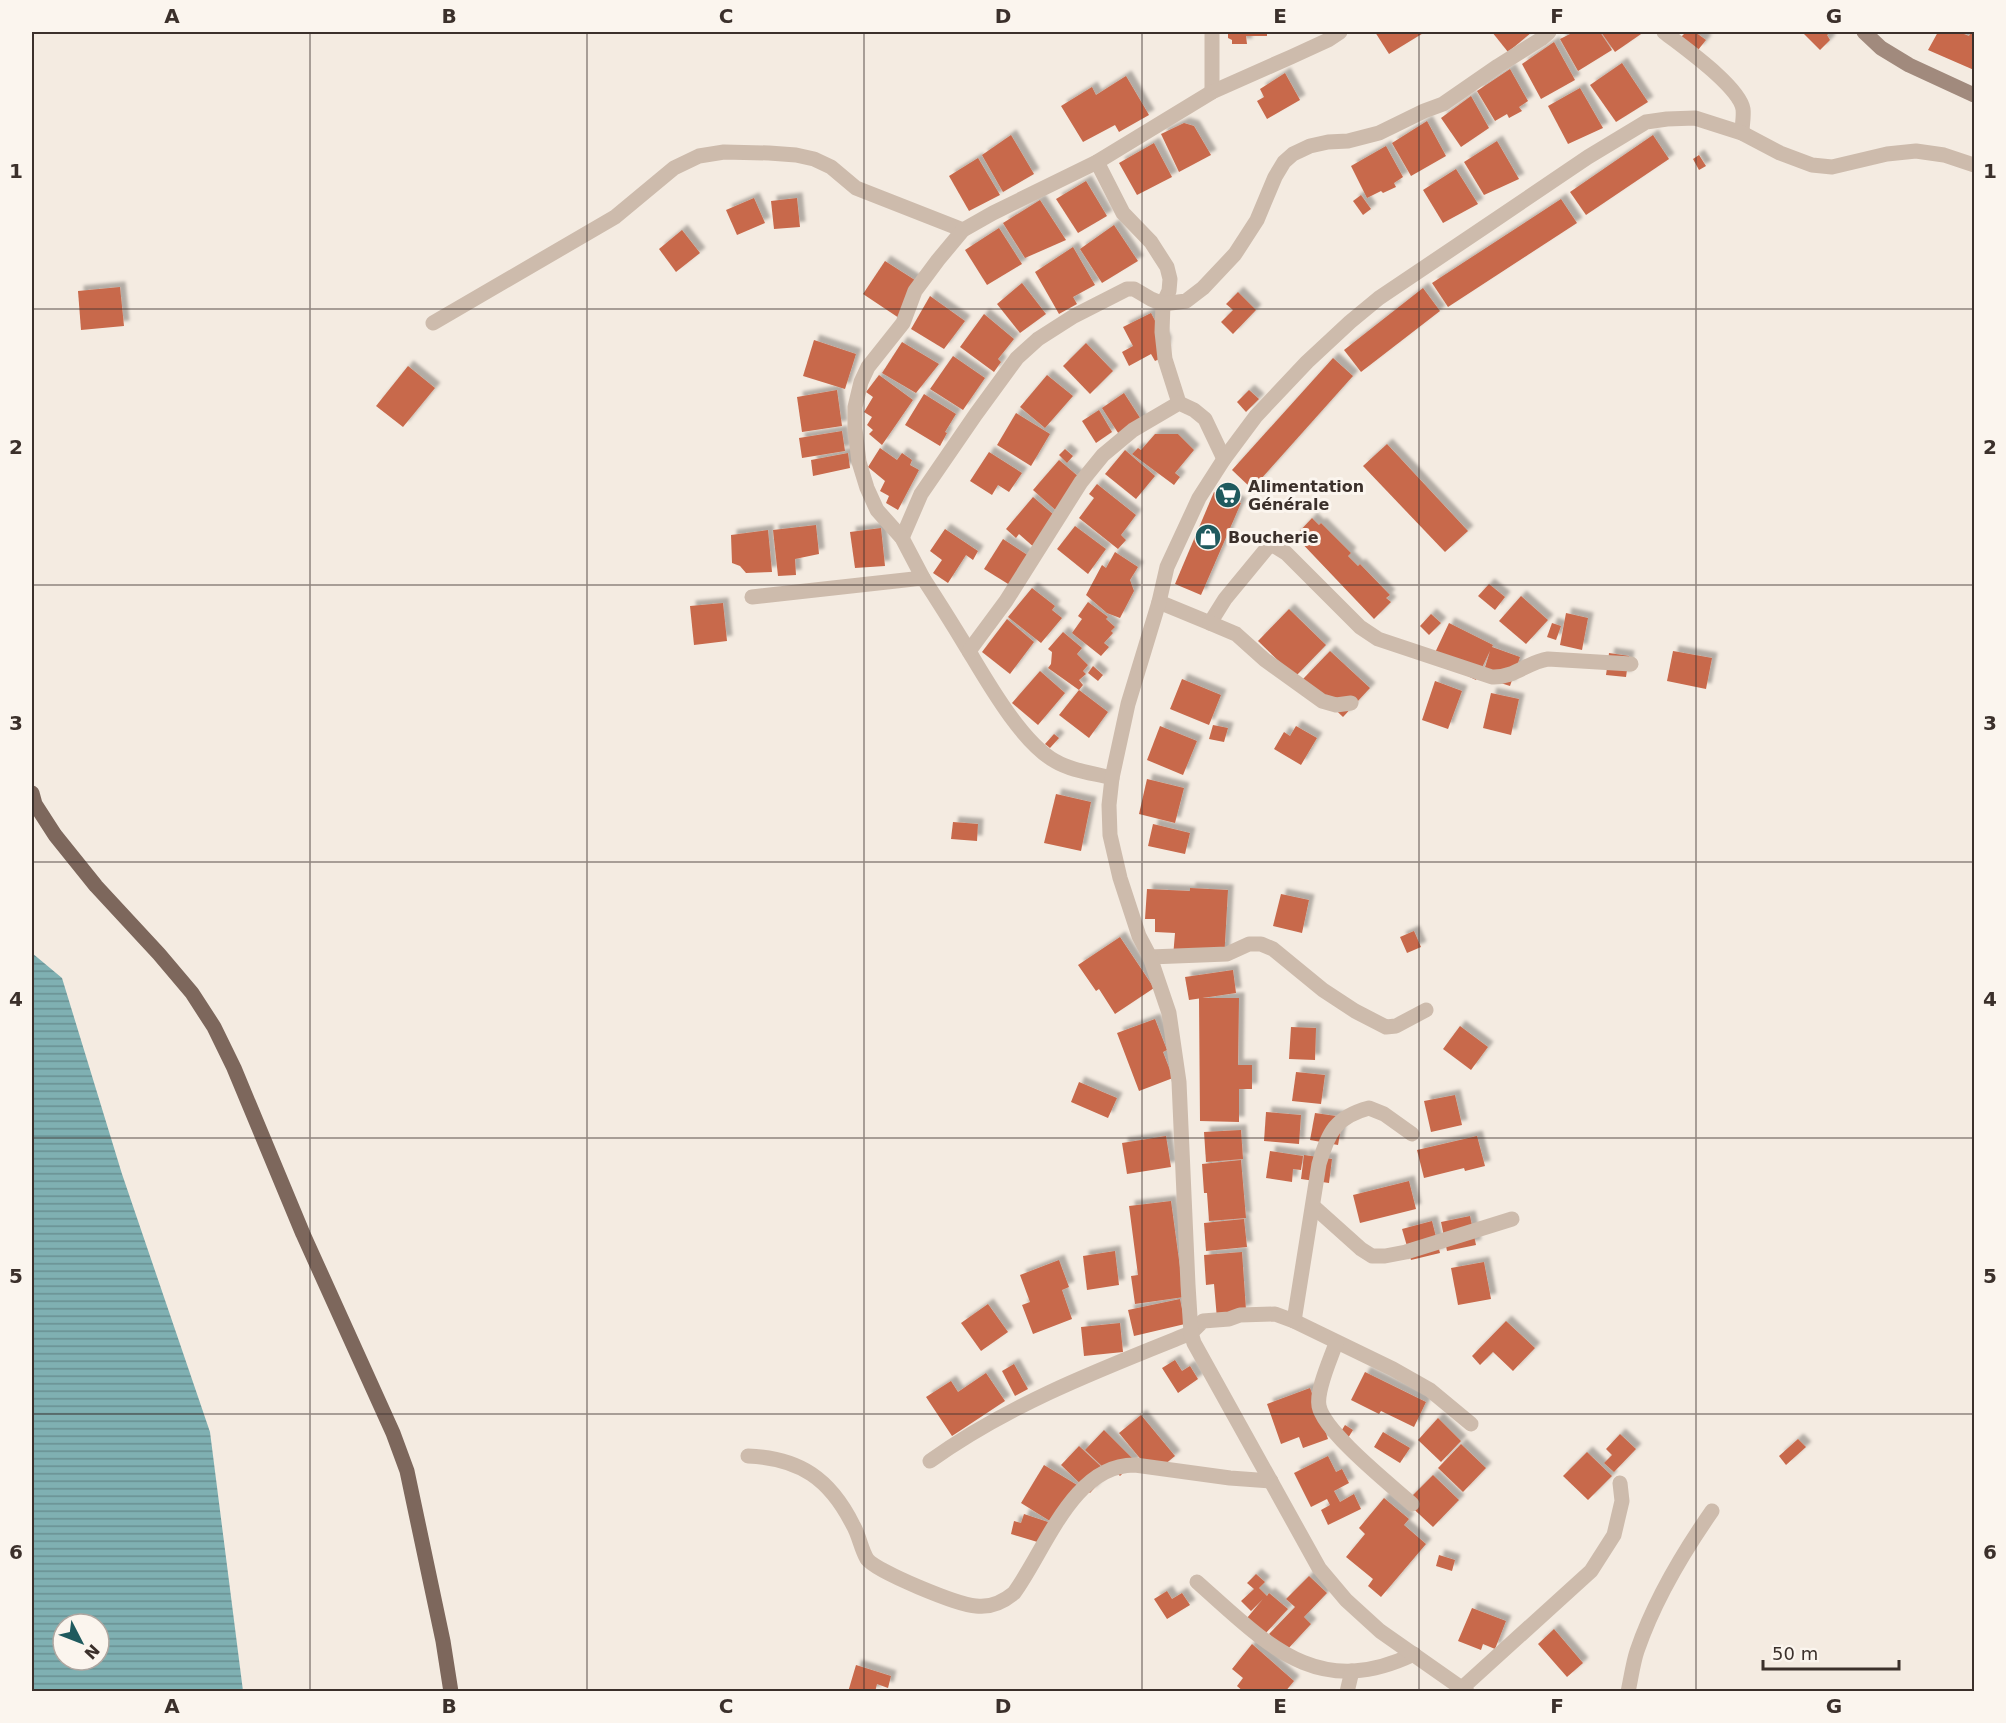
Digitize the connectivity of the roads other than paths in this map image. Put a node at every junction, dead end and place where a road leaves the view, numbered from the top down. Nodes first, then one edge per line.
1 (1212, 32) edge
2 (1340, 32) edge
3 (1549, 32) edge
4 (1664, 32) edge
5 (1864, 32) edge
6 (1212, 92) junction
7 (1974, 95) edge
8 (1742, 132) junction
9 (1097, 162) junction
10 (1974, 165) edge
11 (963, 230) junction
12 (1163, 304) junction
13 (433, 323) dead end
14 (1179, 403) junction
15 (1224, 459) junction
16 (902, 538) junction
17 (923, 578) junction
18 (752, 597) dead end
19 (1159, 602) junction
20 (1210, 623) junction
21 (969, 651) junction
22 (1631, 664) dead end
23 (1351, 703) dead end
24 (1112, 778) junction
25 (32, 793) edge
26 (1150, 957) junction
27 (1426, 1010) dead end
28 (1412, 1134) dead end
29 (1313, 1206) junction
30 (1512, 1219) dead end
31 (1294, 1321) junction
32 (1191, 1333) junction
33 (1336, 1342) junction
34 (1471, 1424) dead end
35 (748, 1456) dead end
36 (930, 1461) dead end
37 (1271, 1481) junction
38 (1620, 1483) dead end
39 (1412, 1504) dead end
40 (1712, 1511) dead end
41 (1197, 1582) dead end
42 (1414, 1654) junction
43 (1352, 1671) junction
44 (1465, 1690) edge
45 (451, 1692) edge
46 (1347, 1692) edge
47 (1628, 1692) edge

1 - 6 street
2 - 6 street
3 - 12 street
4 - 8 street
5 - 7 street
6 - 9 street
8 - 10 street
8 - 15 street
9 - 11 street
9 - 12 street
11 - 13 street
11 - 16 street
12 - 14 street
12 - 16 street
14 - 15 street
14 - 21 street
15 - 19 street
16 - 17 street
17 - 18 street
17 - 21 street
19 - 20 street
19 - 24 street
20 - 22 street
20 - 23 street
21 - 24 street
24 - 26 street
25 - 45 main road
26 - 27 street
26 - 32 street
28 - 29 street
29 - 30 street
29 - 31 street
31 - 32 street
31 - 33 street
32 - 36 street
32 - 37 street
33 - 34 street
33 - 39 street
35 - 37 street
37 - 42 street
38 - 44 street
40 - 47 street
41 - 43 street
42 - 43 street
42 - 44 street
43 - 46 street

